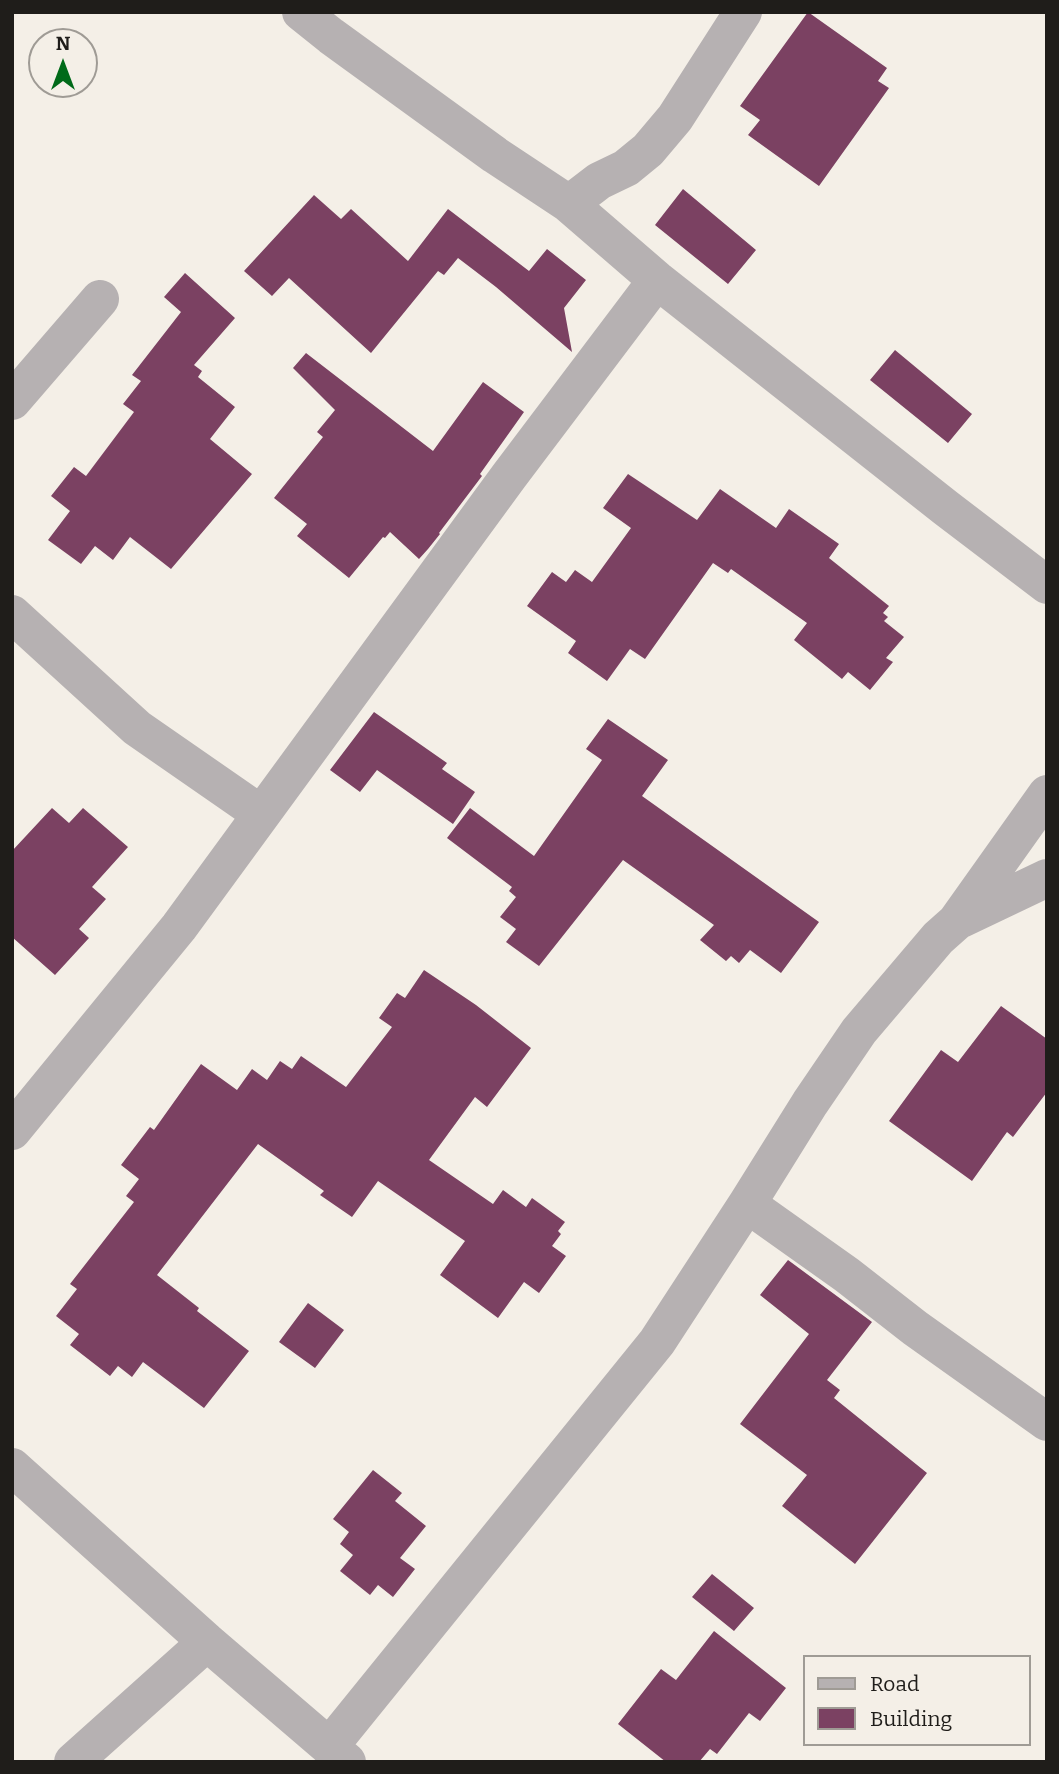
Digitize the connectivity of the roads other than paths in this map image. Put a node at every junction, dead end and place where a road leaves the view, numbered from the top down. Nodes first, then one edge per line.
1 (301, 12) edge
2 (743, 12) edge
3 (569, 204) junction
4 (657, 280) junction
5 (100, 299) dead end
6 (12, 401) edge
7 (1047, 584) edge
8 (12, 614) edge
9 (1047, 794) edge
10 (261, 814) junction
11 (1047, 878) edge
12 (956, 922) junction
13 (12, 1131) edge
14 (747, 1204) junction
15 (1047, 1422) edge
16 (12, 1467) edge
17 (206, 1642) junction
18 (338, 1755) edge
19 (72, 1762) edge

1 - 3 street
2 - 3 street
3 - 4 street
4 - 7 street
4 - 10 street
5 - 6 street
8 - 10 street
9 - 12 street
10 - 13 street
11 - 12 street
12 - 14 street
14 - 15 street
14 - 18 street
16 - 17 street
17 - 18 street
17 - 19 street

